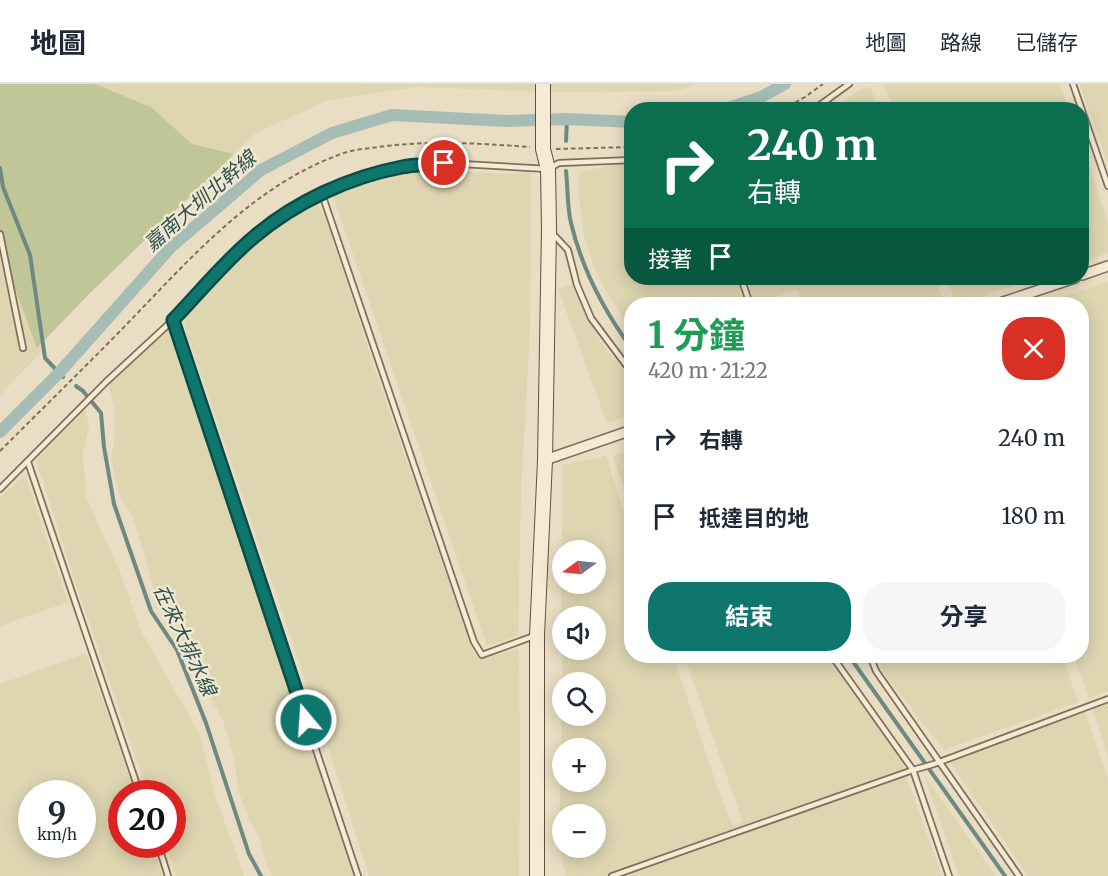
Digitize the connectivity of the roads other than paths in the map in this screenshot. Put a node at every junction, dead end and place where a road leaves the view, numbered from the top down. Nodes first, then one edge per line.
1 (543, 84) edge
2 (849, 84) edge
3 (1073, 84) edge
4 (824, 102) edge
5 (1079, 102) edge
6 (1089, 131) edge
7 (624, 160) edge
8 (548, 169) junction
9 (1108, 186) edge
10 (322, 194) junction
11 (549, 230) junction
12 (0, 234) edge
13 (1108, 266) edge
14 (1089, 273) edge
15 (1054, 285) edge
16 (1018, 297) edge
17 (173, 320) junction
18 (23, 348) dead end
19 (624, 362) edge
20 (624, 433) edge
21 (545, 460) junction
22 (28, 462) junction
23 (0, 489) edge
24 (537, 636) junction
25 (837, 663) edge
26 (873, 663) edge
27 (1108, 699) edge
28 (936, 763) junction
29 (915, 770) junction
30 (135, 780) edge
31 (162, 858) edge
32 (168, 876) edge
33 (358, 876) edge
34 (537, 876) edge
35 (612, 876) edge
36 (950, 876) edge
37 (1019, 876) edge

1 - 8 main road
2 - 4 lane
3 - 5 lane
6 - 9 lane
7 - 8 lane
8 - 10 lane
8 - 11 main road
10 - 17 lane
10 - 24 lane
11 - 19 lane
11 - 21 main road
12 - 18 lane
13 - 14 street
15 - 16 street
17 - 22 lane
17 - 33 lane
20 - 21 street
21 - 24 main road
22 - 23 lane
22 - 30 lane
24 - 34 main road
25 - 29 lane
26 - 28 lane
27 - 28 lane
28 - 29 lane
28 - 37 lane
29 - 35 lane
29 - 36 lane
31 - 32 lane

